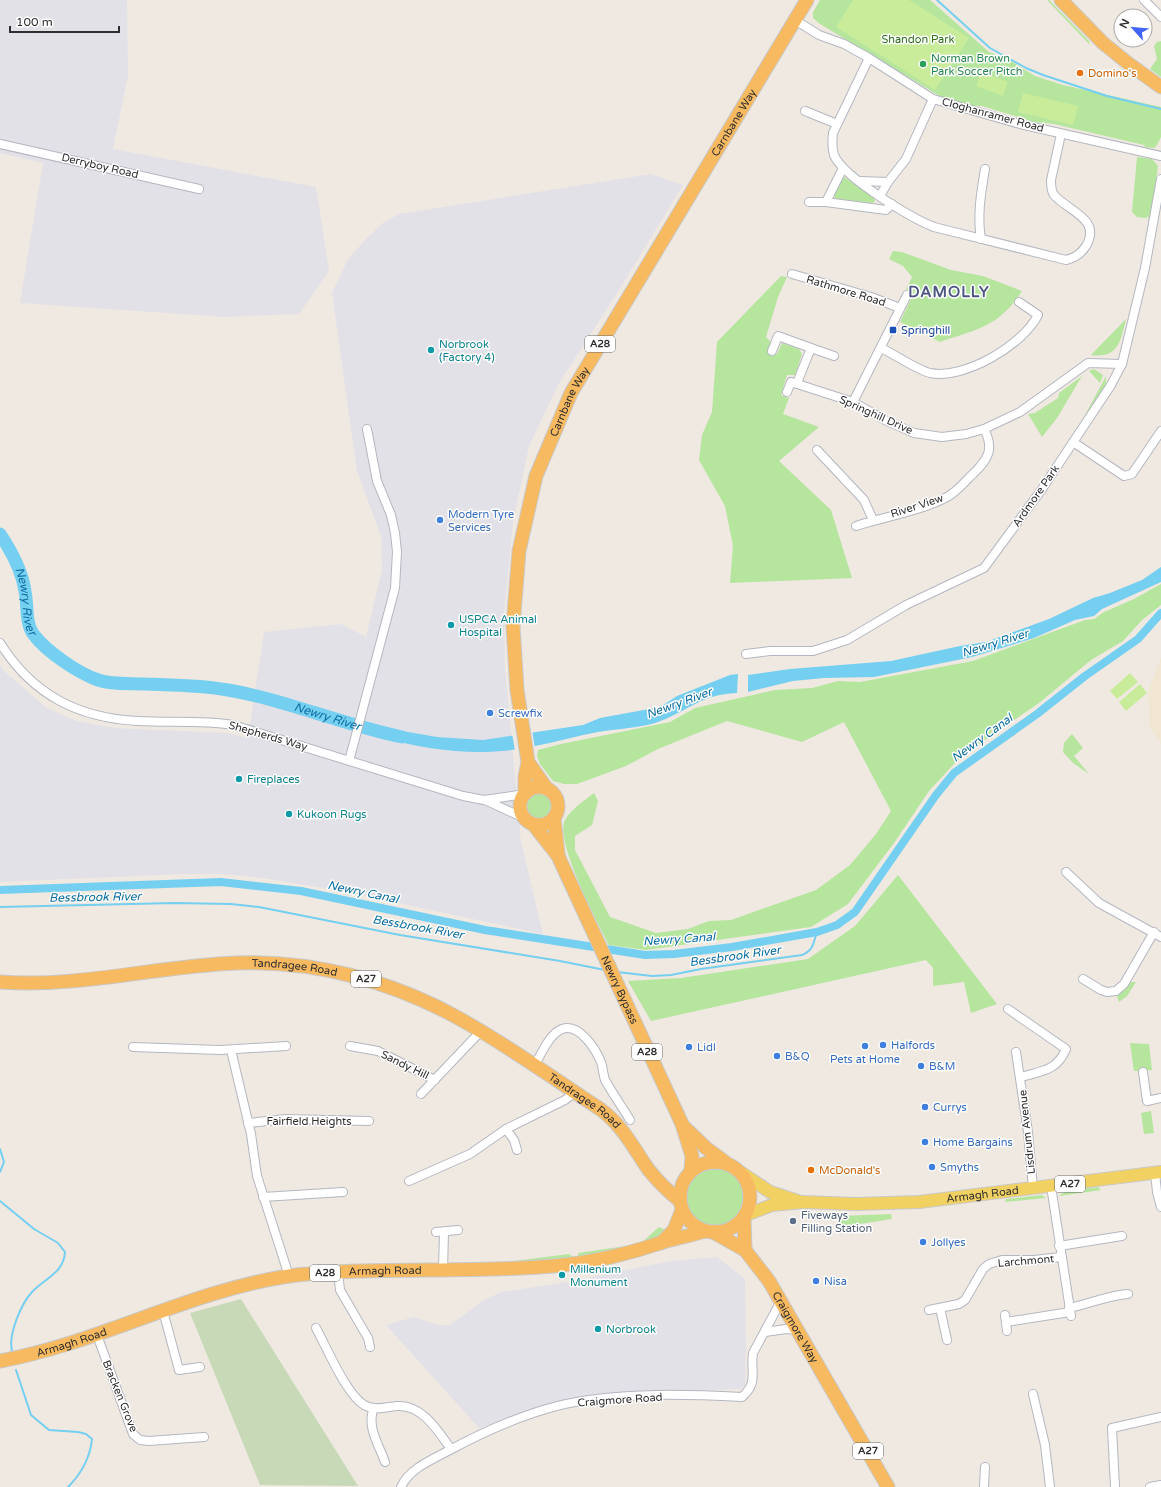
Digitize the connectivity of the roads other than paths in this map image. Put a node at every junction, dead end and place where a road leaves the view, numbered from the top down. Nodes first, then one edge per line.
1 (807, 0) edge
2 (1061, 0) edge
3 (1144, 0) edge
4 (1161, 18) edge
5 (795, 20) junction
6 (869, 58) junction
7 (1161, 87) edge
8 (934, 99) junction
9 (806, 111) dead end
10 (837, 124) junction
11 (1061, 134) junction
12 (0, 144) edge
13 (1161, 156) edge
14 (843, 168) junction
15 (985, 169) dead end
16 (1161, 179) edge
17 (860, 181) junction
18 (888, 182) junction
19 (199, 189) dead end
20 (880, 196) junction
21 (809, 202) dead end
22 (826, 202) junction
23 (892, 204) junction
24 (981, 239) junction
25 (792, 274) dead end
26 (907, 295) dead end
27 (1019, 302) dead end
28 (900, 308) junction
29 (811, 348) junction
30 (881, 348) junction
31 (772, 351) dead end
32 (834, 356) dead end
33 (1122, 364) junction
34 (797, 384) junction
35 (787, 392) dead end
36 (853, 402) junction
37 (367, 429) dead end
38 (984, 429) junction
39 (1161, 431) edge
40 (1073, 442) junction
41 (817, 450) dead end
42 (873, 520) junction
43 (856, 526) dead end
44 (0, 643) edge
45 (746, 654) dead end
46 (527, 758) junction
47 (349, 761) junction
48 (546, 789) junction
49 (525, 794) junction
50 (484, 800) junction
51 (554, 818) junction
52 (528, 821) junction
53 (558, 856) junction
54 (1066, 872) dead end
55 (1158, 934) edge
56 (1083, 979) dead end
57 (0, 982) edge
58 (1008, 1009) dead end
59 (481, 1031) junction
60 (286, 1046) dead end
61 (350, 1046) dead end
62 (133, 1047) dead end
63 (231, 1050) junction
64 (1016, 1052) dead end
65 (534, 1066) junction
66 (1143, 1072) dead end
67 (1021, 1077) junction
68 (435, 1080) junction
69 (575, 1092) junction
70 (421, 1094) dead end
71 (1161, 1098) edge
72 (630, 1120) dead end
73 (369, 1121) dead end
74 (248, 1123) junction
75 (682, 1124) junction
76 (506, 1129) junction
77 (517, 1150) dead end
78 (726, 1163) junction
79 (691, 1171) junction
80 (1158, 1172) edge
81 (742, 1173) junction
82 (409, 1181) dead end
83 (683, 1183) junction
84 (664, 1184) junction
85 (1051, 1186) junction
86 (1033, 1188) junction
87 (343, 1192) dead end
88 (263, 1197) junction
89 (803, 1202) junction
90 (681, 1206) junction
91 (1161, 1207) edge
92 (745, 1216) junction
93 (458, 1230) dead end
94 (709, 1232) junction
95 (1122, 1236) dead end
96 (661, 1243) junction
97 (1059, 1246) junction
98 (745, 1250) junction
99 (1061, 1257) junction
100 (443, 1270) junction
101 (338, 1272) junction
102 (289, 1276) junction
103 (1128, 1294) dead end
104 (781, 1301) junction
105 (940, 1308) junction
106 (929, 1310) dead end
107 (163, 1311) junction
108 (1070, 1312) junction
109 (1006, 1323) dead end
110 (316, 1328) dead end
111 (798, 1330) junction
112 (765, 1332) junction
113 (97, 1335) junction
114 (947, 1340) dead end
115 (370, 1347) dead end
116 (0, 1361) edge
117 (200, 1367) dead end
118 (1033, 1394) dead end
119 (374, 1408) junction
120 (1161, 1417) edge
121 (204, 1437) dead end
122 (451, 1449) junction
123 (385, 1462) dead end
124 (985, 1466) dead end
125 (1161, 1485) edge
126 (401, 1487) edge
127 (888, 1487) edge
128 (984, 1487) edge
129 (1050, 1487) edge
130 (1115, 1487) edge
131 (1150, 1487) edge

1 - 5 highway, Carnbane Way / A28
2 - 7 highway
3 - 4 street
5 - 6 street, Cloghanramer Road
5 - 46 highway, Carnbane Way / A28
6 - 8 street, Cloghanramer Road
6 - 10 street
8 - 11 street, Cloghanramer Road
8 - 18 street
9 - 10 street
10 - 14 street
11 - 13 street, Cloghanramer Road
11 - 24 street
12 - 19 street, Derryboy Road
14 - 17 street
14 - 22 street
15 - 24 street
16 - 33 street, Ardmore Park
17 - 18 street
17 - 20 street
18 - 20 street
20 - 23 street
21 - 22 street
22 - 23 street
23 - 24 street
25 - 28 street, Rathmore Road
26 - 28 street, Rathmore Road
27 - 30 street
28 - 30 street, Rathmore Road
29 - 31 street
29 - 32 street
29 - 34 street
30 - 36 street, Rathmore Road
33 - 38 street, Springhill Drive
33 - 40 street, Ardmore Park
34 - 35 street
34 - 36 street, Springhill Drive
36 - 38 street, Springhill Drive
37 - 47 street
38 - 42 street, River View
39 - 40 street
40 - 45 street, Ardmore Park
41 - 42 street
42 - 43 street, River View
44 - 47 street, Shepherds Way
46 - 48 highway
46 - 49 highway
47 - 50 street, Shepherds Way
48 - 49 highway
48 - 51 highway
49 - 50 street, Shepherds Way
49 - 52 highway
50 - 52 street, Shepherds Way
51 - 52 highway
51 - 53 highway
52 - 53 highway
53 - 75 highway, Newry Bypass / A28
54 - 55 street
55 - 56 street
57 - 59 highway, Tandragee Road / A27
58 - 67 street, Lisdrum Avenue
59 - 65 highway, Tandragee Road / A27
59 - 68 street, Sandy Hill
60 - 63 street
61 - 68 street, Sandy Hill
62 - 63 street
63 - 74 street
64 - 67 street, Lisdrum Avenue
65 - 69 highway, Tandragee Road / A27
65 - 72 street
66 - 71 street
67 - 86 street, Lisdrum Avenue
68 - 70 street, Sandy Hill
69 - 76 street
69 - 84 highway, Tandragee Road / A27
73 - 74 street, Fairfield Heights
74 - 88 street
75 - 78 highway
75 - 79 highway
76 - 77 street
76 - 82 street
78 - 79 highway, A28
78 - 81 highway
79 - 83 highway, A28
80 - 85 main road, Armagh Road / A27
80 - 91 street
81 - 89 main road, Armagh Road / A27
81 - 92 highway
83 - 84 highway
83 - 90 highway, A28
84 - 90 highway, Tandragee Road / A27
85 - 86 main road, Armagh Road / A27
85 - 97 street, Larchmont
86 - 89 main road, Armagh Road / A27
87 - 88 street
88 - 102 street
89 - 92 main road, Armagh Road / A27
90 - 94 highway
90 - 96 highway, Armagh Road / A28
92 - 94 highway, A28
92 - 98 highway
93 - 100 street
94 - 96 highway, Armagh Road / A28
94 - 98 highway, Craigmore Way / A27
95 - 97 street, Larchmont
96 - 100 highway, Armagh Road / A28
97 - 99 street, Larchmont
98 - 104 highway, Craigmore Way / A27
99 - 105 street, Larchmont
99 - 108 street, Larchmont
100 - 101 highway, Armagh Road / A28
101 - 102 highway, Armagh Road / A28
101 - 115 street
102 - 107 highway, Armagh Road / A28
103 - 108 street
104 - 111 highway, Craigmore Way / A27
104 - 112 street, Craigmore Road
105 - 106 street, Larchmont
105 - 114 street
107 - 113 highway, Armagh Road / A28
107 - 117 street
108 - 109 street
110 - 119 street
111 - 112 street
111 - 127 highway, Craigmore Way / A27
112 - 122 street, Craigmore Road
113 - 116 highway, Armagh Road / A28
113 - 121 street, Bracken Grove
118 - 129 street
119 - 122 street
119 - 123 street
120 - 130 street
122 - 126 street, Craigmore Road
124 - 128 street
125 - 131 street

